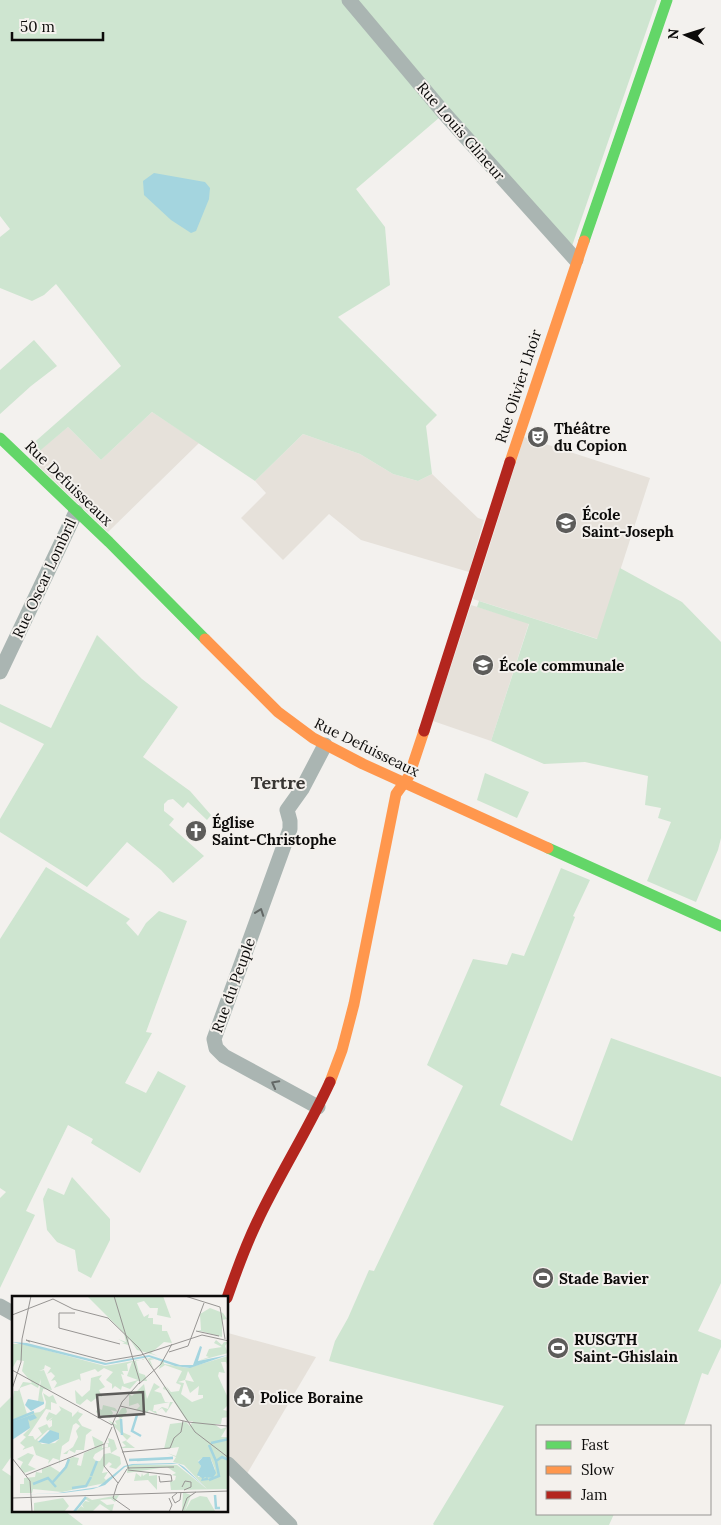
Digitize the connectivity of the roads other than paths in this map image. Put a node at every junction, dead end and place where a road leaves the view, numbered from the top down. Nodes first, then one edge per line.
1 (349, 0) edge
2 (667, 0) edge
3 (576, 260) junction
4 (0, 438) edge
5 (76, 512) junction
6 (0, 672) edge
7 (325, 745) junction
8 (403, 782) junction
9 (721, 926) edge
10 (318, 1107) junction
11 (228, 1296) edge
12 (0, 1306) edge
13 (12, 1313) edge
14 (229, 1465) edge
15 (283, 1522) edge

1 - 3 street, Rue Louis Glineur
2 - 3 street, Rue Olivier Lhoir
3 - 8 street, Rue Olivier Lhoir
4 - 5 street, Rue Defuisseaux
5 - 6 street, Rue Oscar Lombril
5 - 7 street, Rue Defuisseaux
7 - 8 street, Rue Defuisseaux
10 -> 7 street, Rue du Peuple
8 - 9 street, Rue Defuisseaux
8 - 10 street
10 - 11 street
12 - 13 street
14 - 15 street

